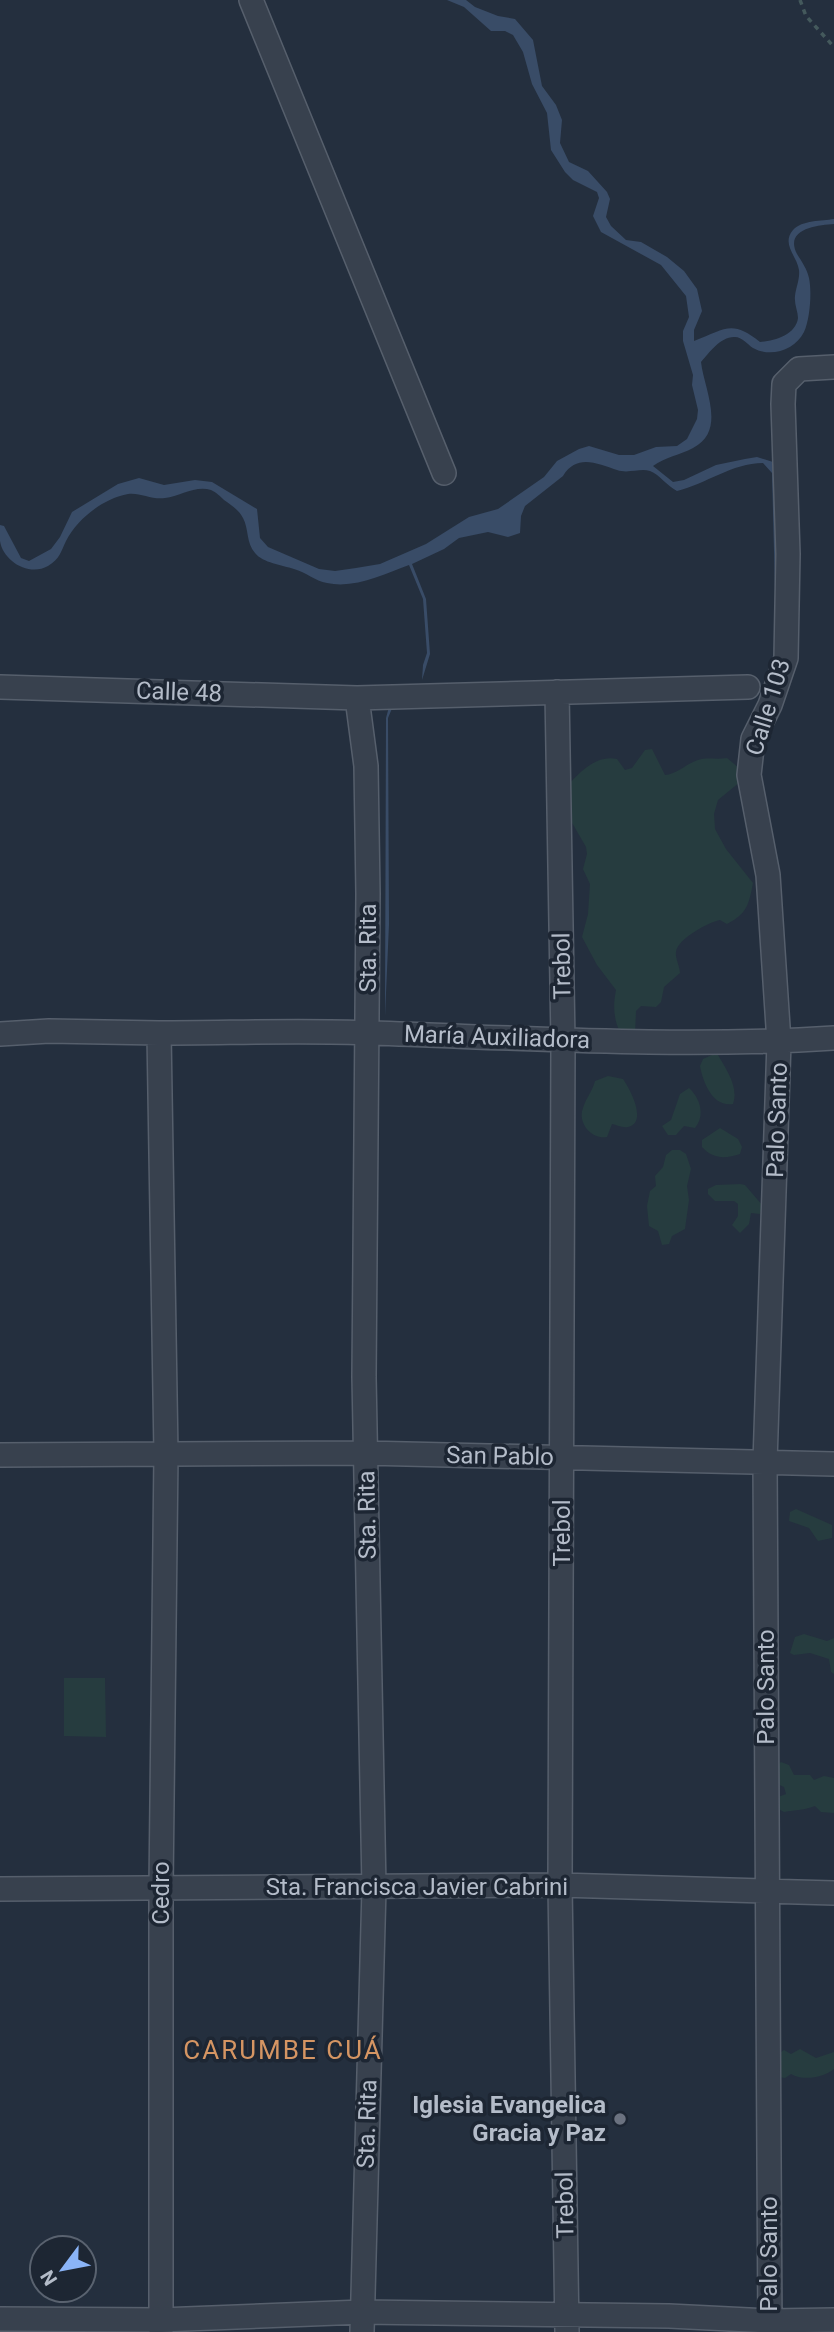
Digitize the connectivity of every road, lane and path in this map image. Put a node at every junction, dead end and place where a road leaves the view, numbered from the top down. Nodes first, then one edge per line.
1 (251, 0) edge
2 (800, 0) edge
3 (834, 47) edge
4 (834, 367) edge
5 (444, 473) dead end
6 (0, 687) edge
7 (748, 687) dead end
8 (557, 692) junction
9 (357, 698) junction
10 (159, 1033) junction
11 (368, 1033) junction
12 (0, 1034) edge
13 (834, 1038) edge
14 (563, 1041) junction
15 (779, 1042) junction
16 (366, 1453) junction
17 (166, 1454) junction
18 (0, 1455) edge
19 (562, 1458) junction
20 (765, 1462) junction
21 (834, 1464) edge
22 (560, 1885) junction
23 (161, 1888) junction
24 (374, 1888) junction
25 (0, 1889) edge
26 (767, 1891) junction
27 (834, 1893) edge
28 (0, 2319) edge
29 (834, 2320) edge
30 (362, 2322) edge
31 (567, 2323) edge
32 (161, 2326) edge
33 (770, 2327) edge

1 - 5 street
2 - 3 path
4 - 15 street, Calle 103
6 - 9 street, Calle 48
7 - 8 street, Calle 48
8 - 9 street, Calle 48
8 - 14 street, Trebol
9 - 11 street, Sta. Rita
10 - 11 street, María Auxiliadora
10 - 12 street, María Auxiliadora
10 - 17 street, Cedro
11 - 14 street, María Auxiliadora
11 - 16 street, Sta. Rita
13 - 15 street, María Auxiliadora
14 - 15 street, María Auxiliadora
14 - 19 street, Trebol
15 - 20 street, Palo Santo
16 - 17 street, San Pablo
16 - 19 street, San Pablo
16 - 24 street, Sta. Rita
17 - 18 street, San Pablo
17 - 23 street, Cedro
19 - 20 street, San Pablo
19 - 22 street, Trebol
20 - 21 street, San Pablo
20 - 26 street, Palo Santo
22 - 24 street, Sta. Francisca Javier Cabrini
22 - 26 street, Sta. Francisca Javier Cabrini
22 - 31 street, Trebol
23 - 24 street, Sta. Francisca Javier Cabrini
23 - 25 street, Sta. Francisca Javier Cabrini
23 - 32 street, Cedro
24 - 30 street, Sta. Rita
26 - 27 street, Sta. Francisca Javier Cabrini
26 - 33 street, Palo Santo
28 - 32 street
29 - 33 street
30 - 31 street
30 - 32 street
31 - 33 street

